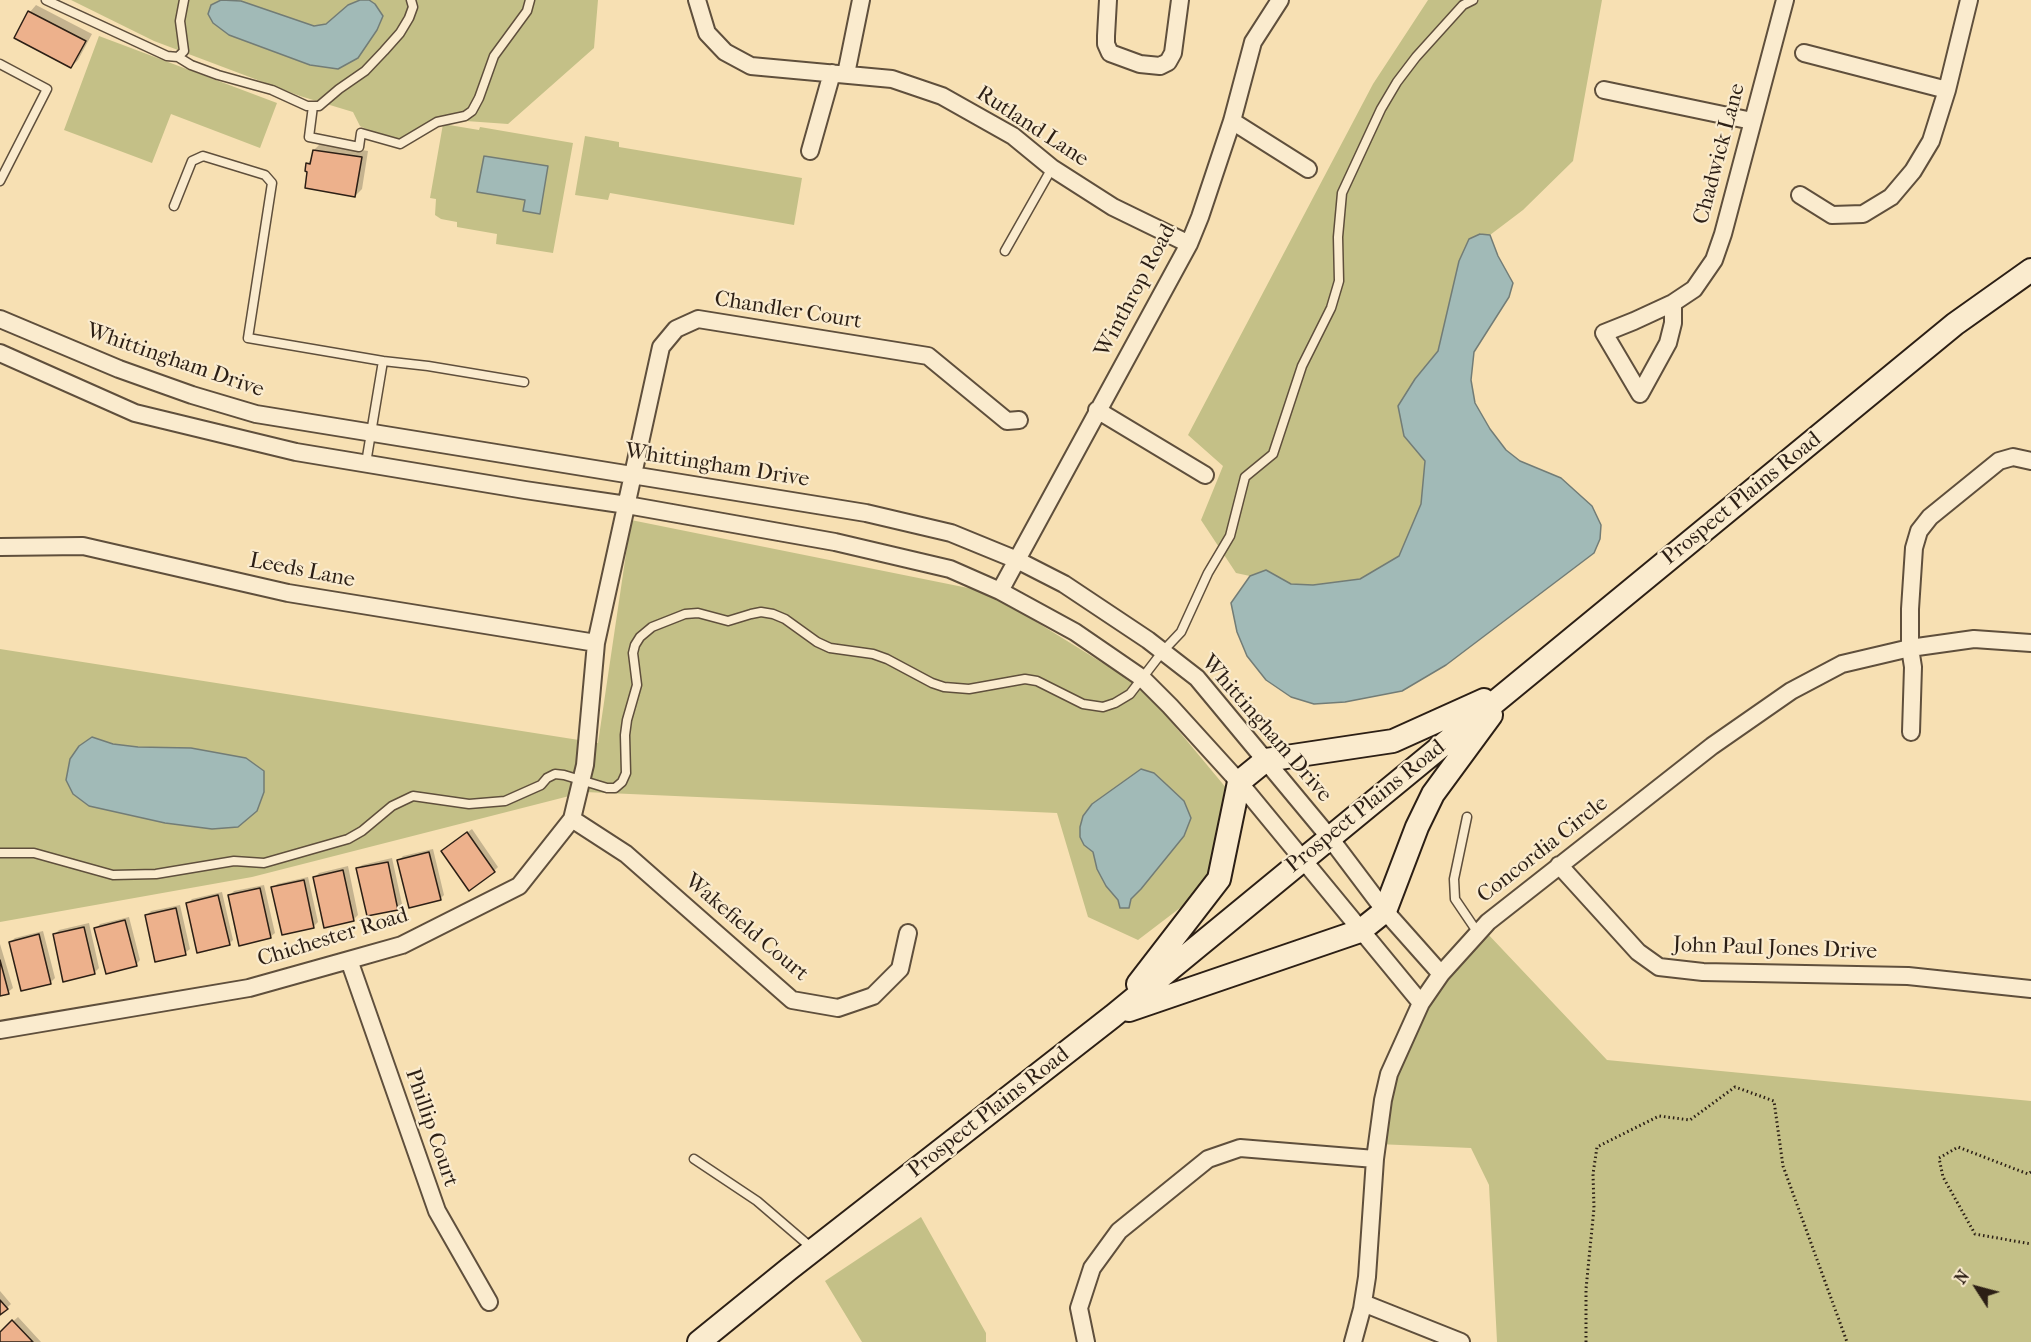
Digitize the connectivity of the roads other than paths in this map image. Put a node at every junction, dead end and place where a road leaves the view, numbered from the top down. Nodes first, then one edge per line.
1 (46, 0) edge
2 (184, 0) edge
3 (411, 0) edge
4 (530, 0) edge
5 (697, 0) edge
6 (861, 0) edge
7 (1108, 0) edge
8 (1180, 0) edge
9 (1280, 0) edge
10 (1473, 0) edge
11 (1785, 0) edge
12 (1969, 0) edge
13 (1804, 53) dead end
14 (178, 57) junction
15 (0, 64) edge
16 (839, 74) junction
17 (1604, 90) dead end
18 (1947, 90) junction
19 (313, 106) junction
20 (1752, 121) junction
21 (1232, 122) junction
22 (810, 151) dead end
23 (1052, 168) junction
24 (1308, 169) dead end
25 (0, 181) edge
26 (1800, 195) dead end
27 (174, 206) dead end
28 (1189, 244) junction
29 (1005, 251) dead end
30 (2031, 270) edge
31 (1673, 303) junction
32 (0, 319) edge
33 (0, 353) edge
34 (383, 361) junction
35 (524, 382) dead end
36 (1097, 410) junction
37 (1019, 420) dead end
38 (370, 434) junction
39 (2031, 461) edge
40 (366, 463) junction
41 (634, 475) junction
42 (1205, 475) dead end
43 (627, 505) junction
44 (0, 547) edge
45 (1017, 560) junction
46 (1000, 591) junction
47 (596, 643) junction
48 (2031, 643) edge
49 (1910, 648) junction
50 (1163, 651) junction
51 (1142, 678) junction
52 (1510, 689) junction
53 (1911, 732) dead end
54 (1266, 760) junction
55 (582, 780) junction
56 (1239, 782) junction
57 (1467, 817) dead end
58 (572, 819) junction
59 (1330, 838) junction
60 (0, 853) edge
61 (1303, 859) junction
62 (1559, 865) junction
63 (1385, 911) junction
64 (1360, 931) junction
65 (908, 933) dead end
66 (1478, 933) junction
67 (349, 960) junction
68 (1441, 975) junction
69 (2031, 989) edge
70 (1421, 1003) junction
71 (1113, 1016) junction
72 (0, 1030) edge
73 (694, 1159) dead end
74 (1375, 1159) junction
75 (814, 1250) junction
76 (489, 1302) dead end
77 (1363, 1302) junction
78 (699, 1342) edge
79 (1086, 1342) edge
80 (1353, 1342) edge
81 (1461, 1342) edge

1 - 14 lane
2 - 14 lane
3 - 19 lane
4 - 19 lane
5 - 16 street, Rutland Lane
6 - 16 street
7 - 8 street
9 - 21 street, Winthrop Road
10 - 50 lane
11 - 20 street, Chadwick Lane
12 - 18 street
13 - 18 street
14 - 19 lane
15 - 25 lane
16 - 22 street
16 - 23 street, Rutland Lane
17 - 20 street
18 - 26 street
20 - 31 street, Chadwick Lane
21 - 24 street
21 - 28 street, Winthrop Road
23 - 28 street, Rutland Lane
23 - 29 lane
27 - 34 lane
28 - 36 street, Winthrop Road
30 - 52 street, Prospect Plains Road
31 - 31 street, Chadwick Lane
32 - 38 street, Whittingham Drive
33 - 40 street
34 - 35 lane
34 - 38 lane
36 - 42 street
36 - 45 street, Winthrop Road
37 - 41 street, Chandler Court
38 - 40 lane
38 - 41 street, Whittingham Drive
39 - 49 street
40 - 43 street
41 - 43 street, Chandler Court
41 - 45 street, Whittingham Drive
43 - 46 street
43 - 47 street, Chichester Road
44 - 47 street, Leeds Lane
45 - 46 street, Winthrop Road
45 - 50 street, Whittingham Drive
46 - 51 street
47 - 55 street, Chichester Road
48 - 49 street, Concordia Circle
49 - 53 street
49 - 62 street, Concordia Circle
50 - 51 lane
50 - 54 street, Whittingham Drive
51 - 55 lane
51 - 56 street
52 - 54 street
52 - 59 street, Prospect Plains Road
52 - 63 street
54 - 56 street
54 - 59 street, Whittingham Drive
55 - 58 street, Chichester Road
55 - 60 lane
56 - 61 street
56 - 71 street
57 - 66 lane
58 - 65 street, Wakefield Court
58 - 67 street, Chichester Road
59 - 61 street, Prospect Plains Road
59 - 63 street, Whittingham Drive
61 - 64 street
61 - 71 street, Prospect Plains Road
62 - 66 street, Concordia Circle
62 - 69 street, John Paul Jones Drive
63 - 64 street
63 - 68 street, Whittingham Drive
64 - 70 street
64 - 71 street
66 - 68 street, Concordia Circle
67 - 72 street, Chichester Road
67 - 76 street, Phillip Court
68 - 70 street, Concordia Circle
70 - 74 street, Concordia Circle
71 - 75 street, Prospect Plains Road
73 - 75 lane
74 - 77 street, Concordia Circle
74 - 79 street
75 - 78 street, Prospect Plains Road
77 - 80 street, Concordia Circle
77 - 81 street

